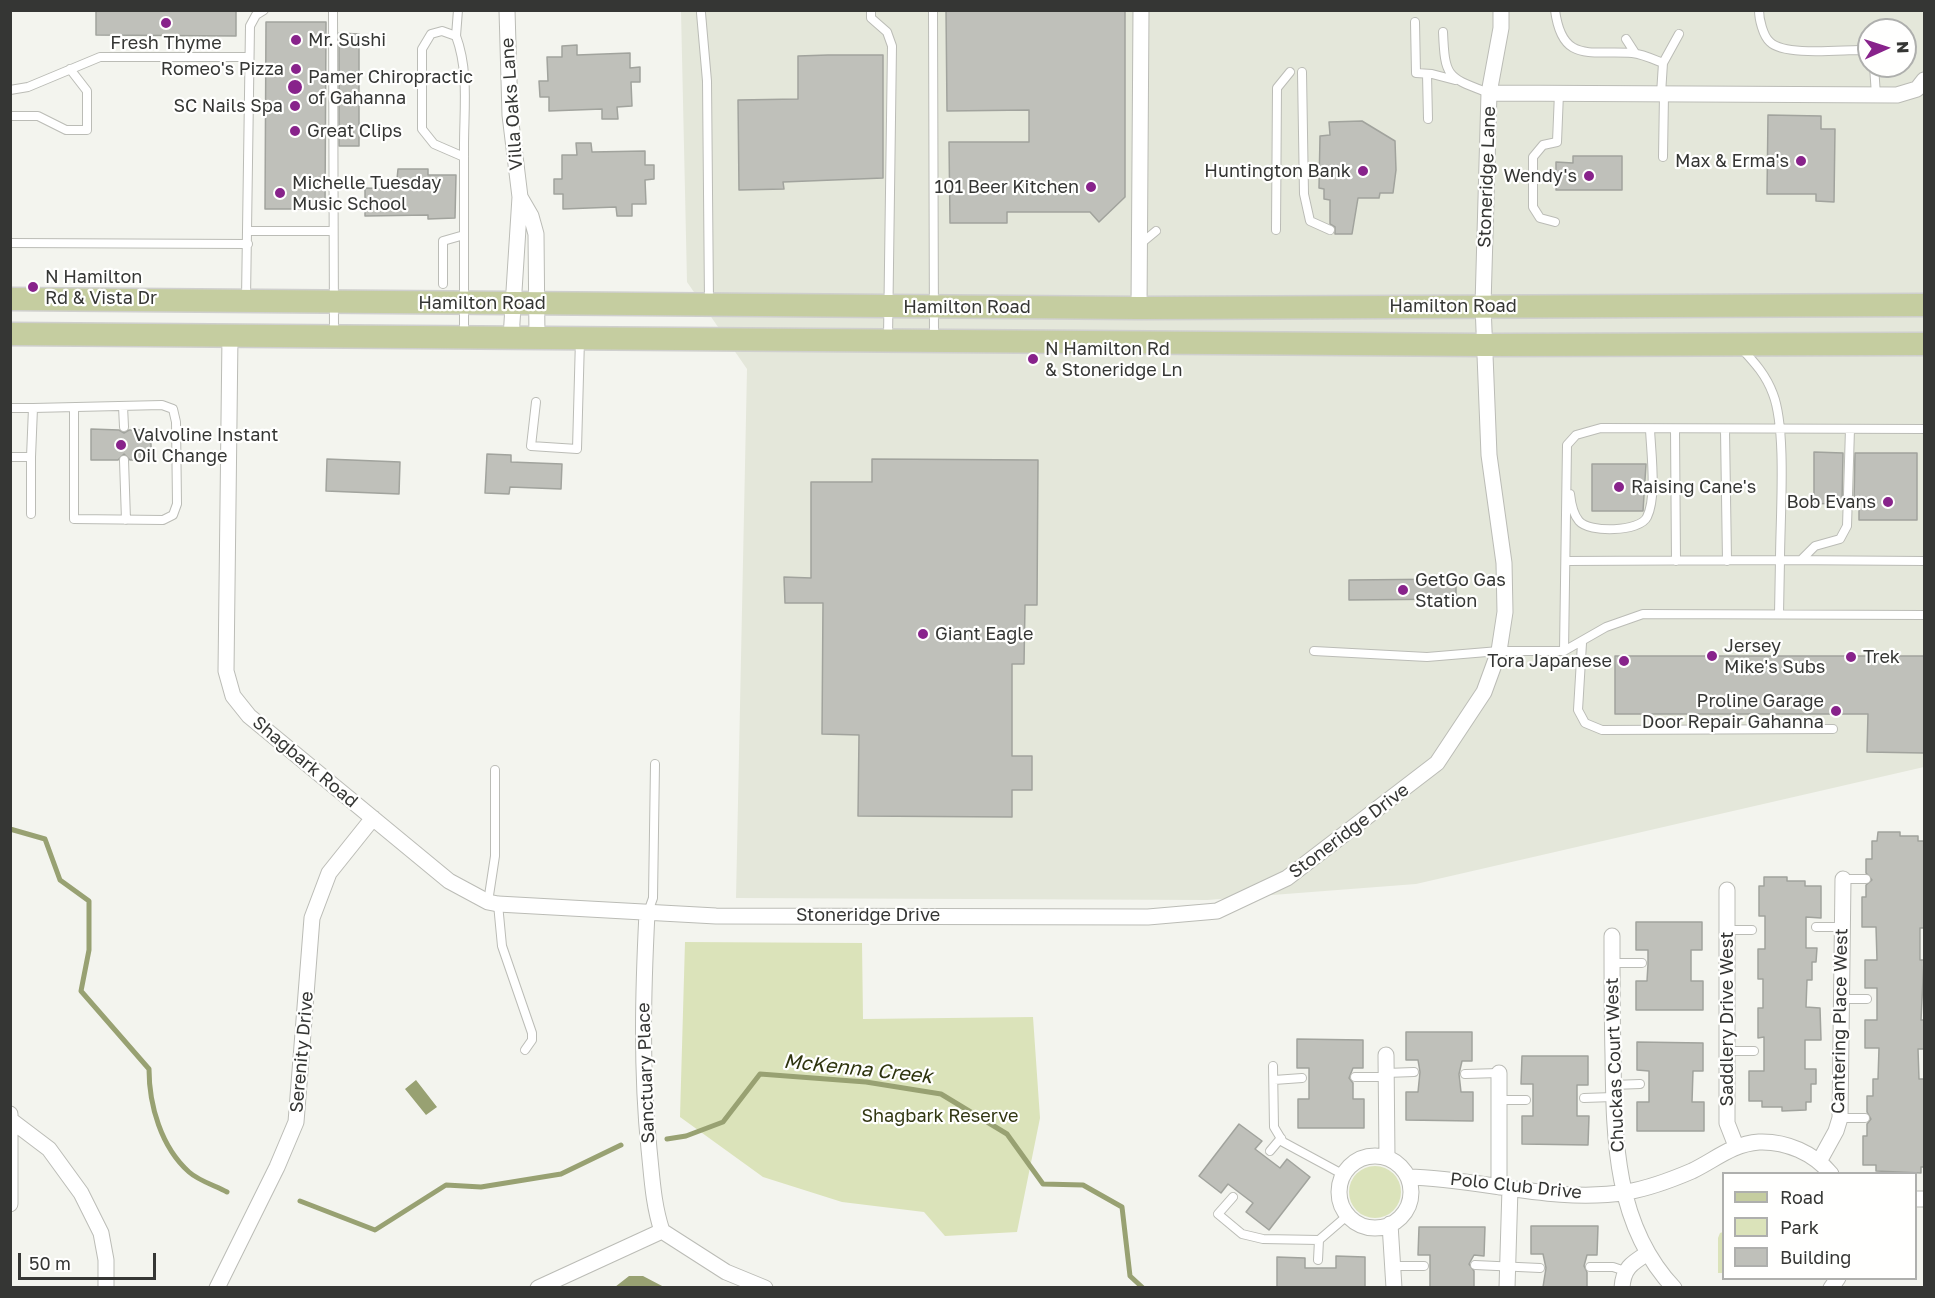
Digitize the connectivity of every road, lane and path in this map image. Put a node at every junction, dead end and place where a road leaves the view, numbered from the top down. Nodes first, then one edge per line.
1 (264, 10) edge
2 (333, 10) edge
3 (458, 10) edge
4 (507, 10) edge
5 (871, 10) edge
6 (933, 10) edge
7 (1141, 10) edge
8 (1500, 10) edge
9 (1555, 10) edge
10 (1759, 10) edge
11 (701, 13) dead end
12 (1415, 22) dead end
13 (1443, 32) dead end
14 (1679, 34) dead end
15 (456, 36) junction
16 (1626, 39) dead end
17 (1857, 50) edge
18 (1635, 53) junction
19 (249, 57) junction
20 (1663, 63) junction
21 (70, 69) junction
22 (1290, 72) dead end
23 (1302, 72) dead end
24 (1428, 74) junction
25 (1875, 78) edge
26 (1455, 80) junction
27 (1924, 80) edge
28 (10, 90) edge
29 (1489, 93) junction
30 (1559, 93) junction
31 (1663, 94) junction
32 (1876, 94) junction
33 (10, 116) edge
34 (1428, 119) dead end
35 (464, 157) junction
36 (1663, 157) dead end
37 (520, 197) junction
38 (1555, 222) dead end
39 (1276, 230) dead end
40 (1330, 230) dead end
41 (248, 231) junction
42 (333, 231) junction
43 (1156, 231) dead end
44 (464, 235) junction
45 (10, 243) edge
46 (248, 244) junction
47 (1139, 245) junction
48 (443, 284) dead end
49 (10, 299) edge
50 (246, 301) junction
51 (334, 302) junction
52 (464, 303) junction
53 (537, 303) junction
54 (512, 304) junction
55 (1924, 305) edge
56 (709, 306) junction
57 (934, 306) junction
58 (1483, 306) junction
59 (890, 307) junction
60 (1139, 308) junction
61 (10, 334) edge
62 (230, 336) junction
63 (333, 337) junction
64 (464, 338) junction
65 (511, 338) junction
66 (537, 338) junction
67 (580, 338) junction
68 (888, 340) junction
69 (934, 340) junction
70 (1736, 344) junction
71 (1924, 344) edge
72 (1484, 345) junction
73 (536, 402) dead end
74 (123, 406) junction
75 (10, 408) edge
76 (33, 408) junction
77 (74, 408) junction
78 (124, 427) dead end
79 (1650, 429) junction
80 (1675, 429) junction
81 (1850, 429) junction
82 (1924, 429) edge
83 (1725, 430) junction
84 (1779, 430) junction
85 (10, 457) edge
86 (31, 458) junction
87 (124, 460) dead end
88 (1567, 481) junction
89 (31, 514) dead end
90 (126, 520) junction
91 (1780, 560) junction
92 (1566, 561) junction
93 (1676, 561) junction
94 (1727, 561) junction
95 (1801, 561) junction
96 (1924, 561) edge
97 (1779, 614) junction
98 (1924, 615) edge
99 (1582, 643) junction
100 (1314, 651) dead end
101 (1499, 651) junction
102 (1564, 651) junction
103 (1833, 729) dead end
104 (654, 764) dead end
105 (495, 770) dead end
106 (373, 818) junction
107 (1843, 879) joint
108 (1866, 879) dead end
109 (1727, 890) dead end
110 (493, 903) junction
111 (647, 914) junction
112 (716, 916) joint
113 (1816, 927) dead end
114 (1842, 927) junction
115 (1727, 930) junction
116 (1752, 930) dead end
117 (1612, 936) dead end
118 (1612, 963) junction
119 (1642, 963) dead end
120 (1841, 999) junction
121 (1867, 999) dead end
122 (525, 1050) dead end
123 (1727, 1051) junction
124 (1754, 1051) dead end
125 (1386, 1055) dead end
126 (1273, 1066) dead end
127 (1414, 1072) dead end
128 (1499, 1073) joint
129 (1465, 1074) dead end
130 (1386, 1075) junction
131 (1355, 1077) dead end
132 (1302, 1078) dead end
133 (1274, 1080) junction
134 (1640, 1084) dead end
135 (1613, 1091) junction
136 (1584, 1098) dead end
137 (1499, 1100) junction
138 (1526, 1100) dead end
139 (11, 1117) edge
140 (1840, 1118) junction
141 (1865, 1118) dead end
142 (1281, 1138) junction
143 (1736, 1146) junction
144 (1270, 1151) dead end
145 (1388, 1158) junction
146 (1820, 1160) junction
147 (1831, 1172) edge
148 (1344, 1175) junction
149 (1408, 1177) junction
150 (1504, 1188) junction
151 (1624, 1192) junction
152 (1233, 1197) dead end
153 (10, 1204) edge
154 (1348, 1215) junction
155 (1390, 1224) junction
156 (662, 1231) junction
157 (1319, 1240) junction
158 (1647, 1253) junction
159 (1318, 1260) dead end
160 (1475, 1265) dead end
161 (1394, 1266) junction
162 (1424, 1266) dead end
163 (1508, 1267) junction
164 (1590, 1267) dead end
165 (1540, 1268) dead end
166 (1625, 1271) junction
167 (106, 1287) edge
168 (217, 1287) edge
169 (538, 1287) edge
170 (765, 1287) edge
171 (1394, 1287) edge
172 (1508, 1287) edge
173 (1622, 1287) edge
174 (1674, 1287) edge

1 - 19 lane
2 - 42 lane
3 - 15 lane
4 - 37 street, Villa Oaks Lane
5 - 59 lane
6 - 57 lane
7 - 47 street
8 - 29 street, Stoneridge Lane
9 - 18 lane
10 - 17 lane
11 - 56 lane
12 - 24 lane
13 - 26 lane
14 - 20 lane
15 - 35 lane
15 - 35 lane
16 - 18 lane
18 - 20 lane
19 - 21 lane
19 - 41 lane
20 - 31 lane
21 - 28 lane
21 - 33 lane
22 - 39 lane
23 - 40 lane
24 - 26 lane
24 - 34 lane
25 - 32 lane
26 - 29 lane
27 - 32 street
29 - 30 street
29 - 58 street, Stoneridge Lane
30 - 31 street
30 - 38 lane
31 - 32 street
31 - 36 lane
35 - 44 lane
37 - 53 street, Villa Oaks Lane
37 - 54 street, Villa Oaks Lane
41 - 42 lane
41 - 46 lane
42 - 51 lane
43 - 47 lane
44 - 48 lane
44 - 52 lane
45 - 46 lane
46 - 50 lane
47 - 60 street
49 - 50 main road, Hamilton Road
50 - 51 main road, Hamilton Road
51 - 52 main road, Hamilton Road
51 - 63 lane
52 - 54 main road, Hamilton Road
52 - 64 lane
53 - 54 main road, Hamilton Road
53 - 56 main road, Hamilton Road
53 - 66 street, Villa Oaks Lane
54 - 65 street, Villa Oaks Lane
55 - 58 main road, Hamilton Road
56 - 59 main road, Hamilton Road
57 - 59 main road, Hamilton Road
57 - 60 main road, Hamilton Road
57 - 69 lane
58 - 60 main road, Hamilton Road
58 - 72 street, Stoneridge Lane
59 - 68 lane
61 - 62 main road, Hamilton Road
62 - 63 main road, Hamilton Road
62 - 106 street, Shagbark Road
63 - 64 main road, Hamilton Road
64 - 65 main road, Hamilton Road
65 - 66 main road, Hamilton Road
66 - 67 main road, Hamilton Road
67 - 68 main road, Hamilton Road
67 - 73 lane
68 - 69 main road, Hamilton Road
69 - 72 main road, Hamilton Road
70 - 71 main road, Hamilton Road
70 - 72 main road, Hamilton Road
70 - 84 lane
72 - 101 street, Stoneridge Drive
74 - 77 lane
74 - 78 lane
74 - 90 lane
75 - 76 lane
76 - 77 lane
76 - 86 lane
77 - 90 lane
79 - 80 lane
79 - 88 lane
79 - 88 lane
80 - 83 lane
80 - 93 lane
81 - 82 lane
81 - 84 lane
81 - 95 lane
83 - 84 lane
83 - 94 lane
84 - 91 lane
85 - 86 lane
86 - 89 lane
87 - 90 lane
88 - 92 lane
91 - 94 lane
91 - 95 lane
91 - 97 lane
92 - 93 lane
92 - 102 lane
93 - 94 lane
95 - 96 lane
97 - 98 lane
97 - 99 lane
99 - 102 lane
99 - 103 lane
100 - 101 lane
101 - 102 lane
101 - 112 street, Stoneridge Drive
104 - 111 lane
105 - 110 lane
106 - 110 street, Shagbark Road
106 - 168 street, Serenity Drive
107 - 108 lane
107 - 114 street, Cantering Place West
109 - 115 street, Saddlery Drive West
110 - 111 street, Shagbark Road
110 - 122 lane
111 - 112 street, Shagbark Road
111 - 156 street, Sanctuary Place
113 - 114 lane
114 - 120 street, Cantering Place West
115 - 116 lane
115 - 123 street, Saddlery Drive West
117 - 118 street, Chuckas Court West
118 - 119 lane
118 - 135 street, Chuckas Court West
120 - 121 lane
120 - 140 street, Cantering Place West
123 - 124 lane
123 - 143 street, Saddlery Drive West
125 - 130 street
126 - 133 lane
127 - 130 lane
128 - 129 lane
128 - 137 street
130 - 131 lane
130 - 145 street
132 - 133 lane
133 - 142 lane
134 - 135 lane
135 - 136 lane
135 - 151 street, Chuckas Court West
137 - 138 lane
137 - 150 street
139 - 153 street
139 - 167 street
140 - 141 lane
140 - 146 street, Cantering Place West
142 - 144 lane
142 - 148 lane
143 - 146 street, Polo Club Drive
143 - 151 street, Polo Club Drive
145 - 148 street
145 - 149 street
146 - 147 street, Polo Club Drive
148 - 154 street
149 - 150 street, Polo Club Drive
149 - 155 street
150 - 151 street, Polo Club Drive
150 - 163 street
151 - 158 street
152 - 157 lane
154 - 155 street
154 - 157 lane
155 - 161 street
156 - 169 street
156 - 170 street
157 - 159 lane
158 - 166 street
158 - 174 street
160 - 163 lane
161 - 162 lane
161 - 171 street
163 - 165 lane
163 - 172 street
164 - 166 lane
166 - 173 street

